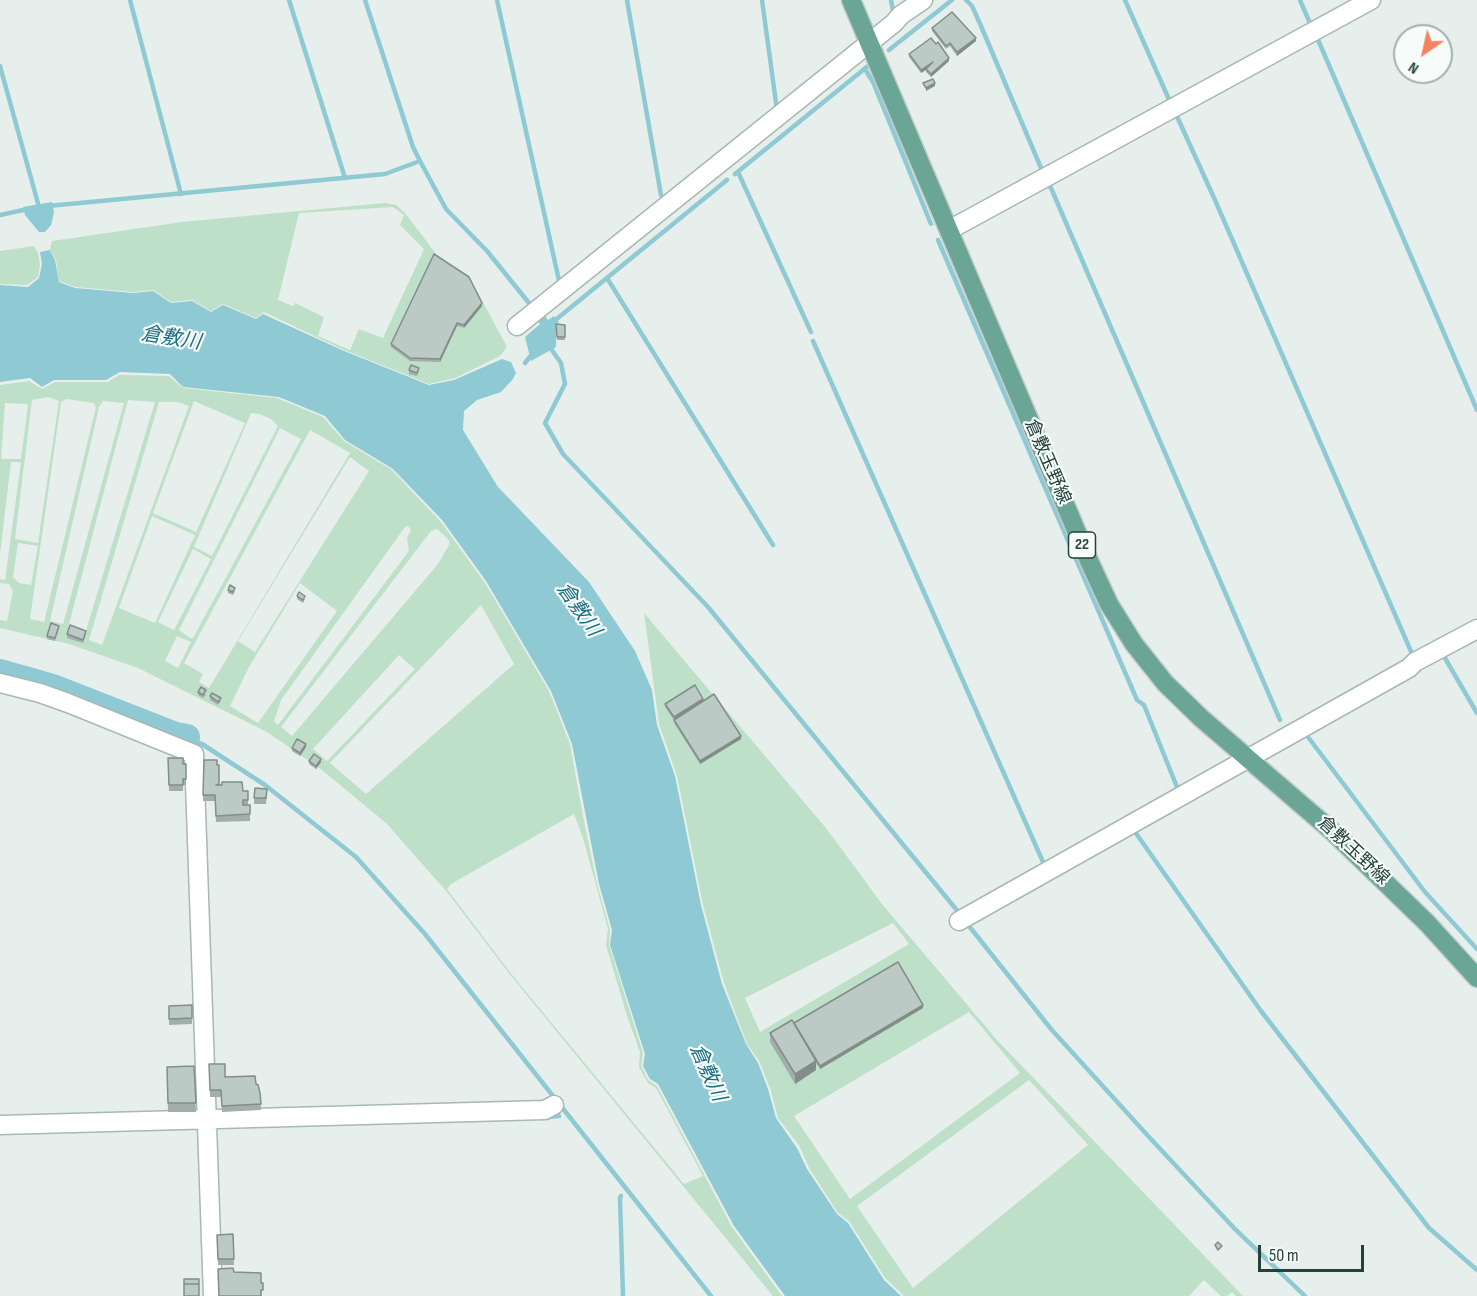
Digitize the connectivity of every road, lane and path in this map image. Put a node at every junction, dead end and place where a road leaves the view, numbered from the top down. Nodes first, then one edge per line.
1 (851, 0) edge
2 (923, 0) edge
3 (1371, 0) edge
4 (870, 42) junction
5 (949, 230) junction
6 (529, 316) dead end
7 (1477, 629) edge
8 (0, 683) edge
9 (1248, 759) junction
10 (963, 918) dead end
11 (1477, 978) edge
12 (554, 1105) dead end
13 (206, 1120) junction
14 (0, 1125) edge
15 (213, 1296) edge

1 - 4 main road, 倉敷玉野線 / 22
2 - 4 street
3 - 5 street
4 - 5 main road, 倉敷玉野線 / 22
4 - 6 street
5 - 9 main road, 倉敷玉野線 / 22
7 - 9 street
8 - 13 street
9 - 10 street
9 - 11 main road, 倉敷玉野線 / 22
12 - 13 street
13 - 14 street
13 - 15 street

